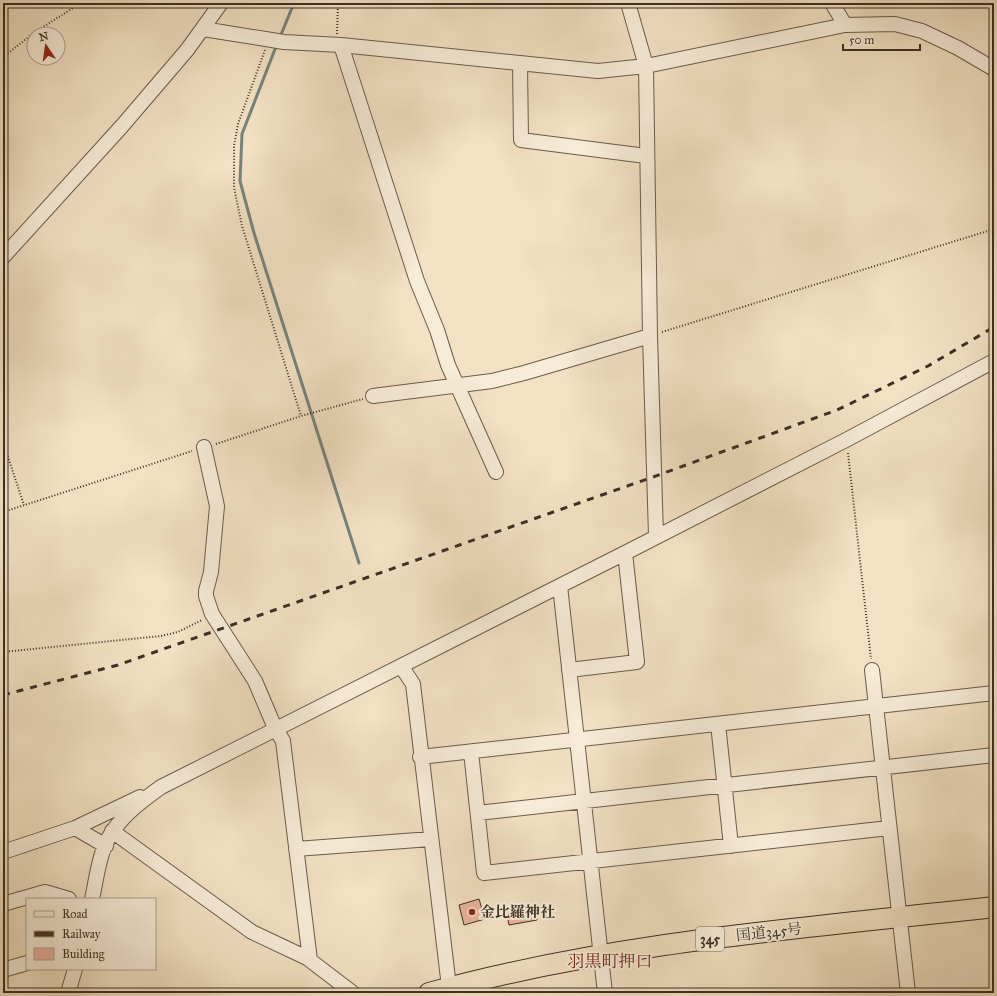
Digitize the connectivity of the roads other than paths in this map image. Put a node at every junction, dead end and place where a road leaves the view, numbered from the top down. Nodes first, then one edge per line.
1 (221, 3) edge
2 (628, 3) edge
3 (832, 3) edge
4 (845, 25) junction
5 (203, 29) junction
6 (339, 45) junction
7 (520, 63) junction
8 (646, 66) junction
9 (994, 69) edge
10 (646, 156) junction
11 (3, 257) edge
12 (650, 336) junction
13 (994, 361) edge
14 (457, 387) junction
15 (373, 396) road end
16 (204, 447) road end
17 (496, 472) dead end
18 (656, 536) junction
19 (624, 553) junction
20 (560, 586) junction
21 (401, 666) junction
22 (569, 670) junction
23 (872, 670) road end
24 (994, 693) edge
25 (876, 706) junction
26 (718, 724) junction
27 (275, 728) junction
28 (577, 740) junction
29 (471, 752) junction
30 (994, 755) edge
31 (420, 757) junction
32 (882, 767) junction
33 (724, 785) junction
34 (161, 787) junction
35 (584, 801) junction
36 (478, 813) junction
37 (75, 828) junction
38 (889, 828) junction
39 (112, 831) junction
40 (431, 839) junction
41 (106, 846) junction
42 (731, 846) junction
43 (296, 849) junction
44 (3, 852) edge
45 (591, 861) junction
46 (66, 898) edge
47 (92, 898) edge
48 (3, 904) edge
49 (994, 907) edge
50 (899, 918) junction
51 (601, 955) junction
52 (310, 960) junction
53 (26, 963) edge
54 (3, 970) edge
55 (75, 970) edge
56 (449, 987) junction
57 (68, 993) edge
58 (353, 993) edge
59 (429, 993) edge
60 (605, 993) edge
61 (908, 993) edge

1 - 5 street
2 - 8 street
3 - 4 street
4 - 8 street
4 - 9 street
5 - 6 street
5 - 11 street
6 - 7 street
6 - 14 street
7 - 8 street
7 - 10 street
8 - 10 street
10 - 12 street
12 - 14 street
12 - 18 street
13 - 18 street
14 - 15 street
14 - 17 street
16 - 27 street
18 - 19 street
19 - 20 street
19 - 22 street
20 - 21 street
20 - 22 street
21 - 27 street
21 - 31 street
22 - 28 street
23 - 25 street
24 - 25 street
25 - 26 street
25 - 32 street
26 - 28 street
26 - 33 street
27 - 34 street
27 - 43 street
28 - 29 street
28 - 35 street
29 - 31 street
29 - 36 street
30 - 32 street
31 - 40 street
32 - 33 street
32 - 38 street
33 - 35 street
33 - 42 street
34 - 37 street
34 - 39 street
35 - 36 street
35 - 45 street
36 - 45 street
37 - 41 street
37 - 44 street
38 - 42 street
38 - 50 street
39 - 41 street
39 - 52 street
40 - 43 street
40 - 56 street
41 - 47 street
42 - 45 street
43 - 52 street
45 - 51 street
46 - 48 street
49 - 50 highway, 国道345号 / 345
50 - 51 highway, 国道345号 / 345
50 - 61 street
51 - 56 highway, 国道345号 / 345
51 - 60 street
52 - 58 street
53 - 54 street
55 - 57 street
56 - 59 highway, 国道345号 / 345

